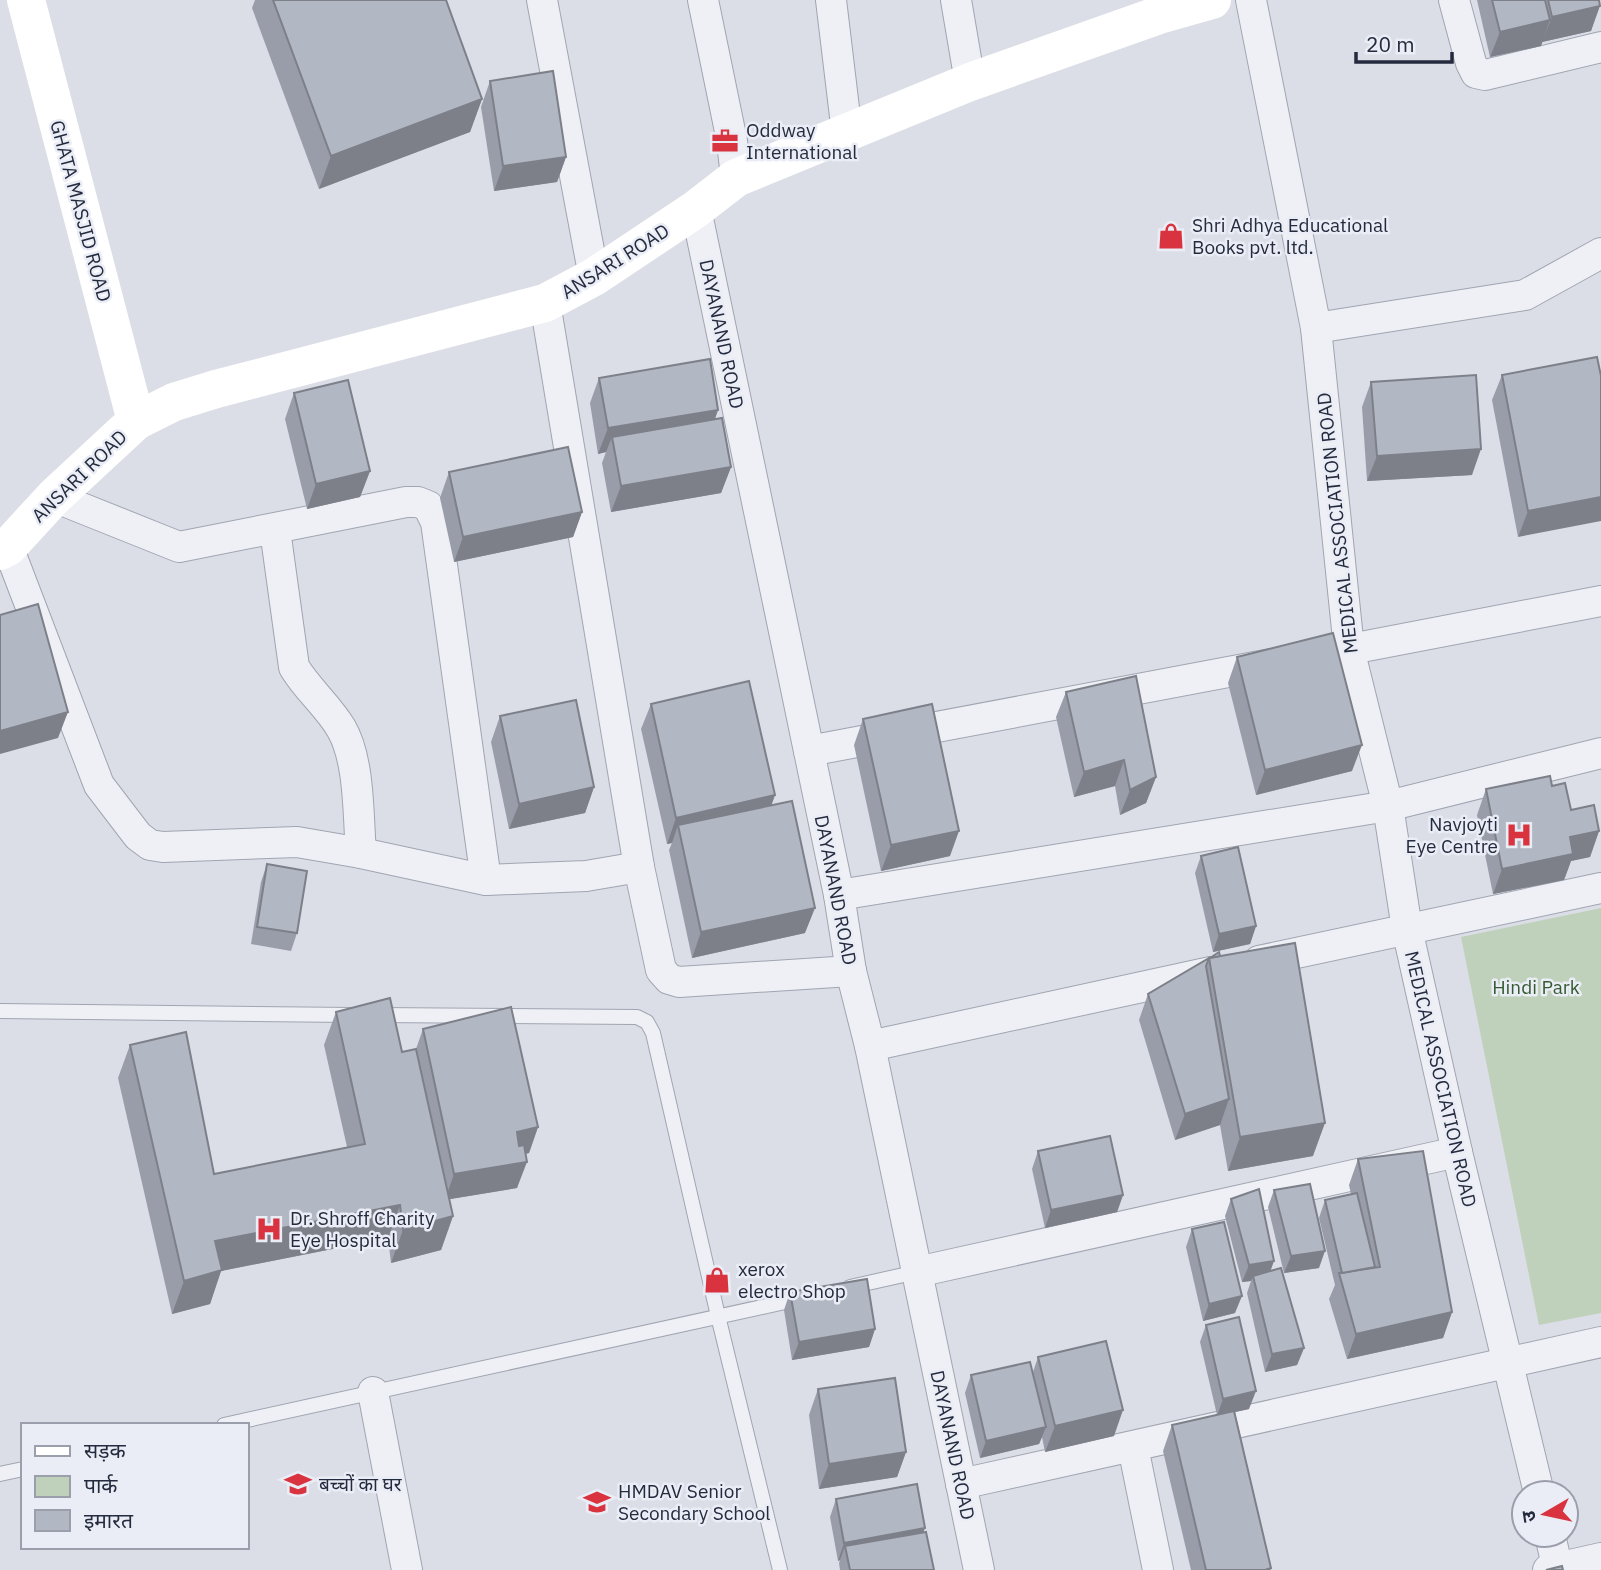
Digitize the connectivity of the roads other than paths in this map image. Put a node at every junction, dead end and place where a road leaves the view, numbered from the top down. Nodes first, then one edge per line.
1 (26, 0) edge
2 (542, 0) edge
3 (703, 0) edge
4 (831, 0) edge
5 (956, 0) edge
6 (1212, 0) edge
7 (1251, 0) edge
8 (1454, 0) edge
9 (1157, 8) edge
10 (1601, 47) edge
11 (970, 82) junction
12 (847, 133) junction
13 (736, 178) junction
14 (696, 209) junction
15 (1601, 253) edge
16 (594, 277) junction
17 (545, 303) junction
18 (1316, 328) junction
19 (136, 422) junction
20 (54, 497) junction
21 (275, 530) junction
22 (4, 549) edge
23 (1601, 601) edge
24 (1349, 649) junction
25 (809, 751) junction
26 (1601, 753) edge
27 (1388, 806) junction
28 (361, 853) junction
29 (639, 867) junction
30 (486, 880) junction
31 (1601, 888) edge
32 (839, 895) junction
33 (1407, 929) junction
34 (851, 971) junction
35 (0, 1012) edge
36 (870, 1046) junction
37 (1457, 1152) junction
38 (917, 1272) junction
39 (837, 1290) edge
40 (811, 1296) edge
41 (718, 1316) junction
42 (1601, 1342) edge
43 (1507, 1362) junction
44 (373, 1392) junction
45 (233, 1423) edge
46 (1133, 1447) junction
47 (21, 1469) edge
48 (0, 1474) edge
49 (1536, 1479) edge
50 (961, 1484) junction
51 (1552, 1549) edge
52 (1601, 1558) edge
53 (1555, 1569) edge
54 (407, 1570) edge
55 (780, 1570) edge
56 (979, 1570) edge
57 (1158, 1570) edge

1 - 19 street, GHATA MASJID ROAD
2 - 16 street
3 - 13 street
4 - 12 street
5 - 11 street
6 - 9 street, ANSARI ROAD
7 - 18 street, MEDICAL ASSOCIATION ROAD
8 - 10 street
9 - 11 street, ANSARI ROAD
11 - 12 street, ANSARI ROAD
12 - 13 street, ANSARI ROAD
13 - 14 street, ANSARI ROAD
14 - 16 street, ANSARI ROAD
14 - 25 street, DAYANAND ROAD
15 - 18 street
16 - 17 street, ANSARI ROAD
17 - 19 street, ANSARI ROAD
17 - 29 street
18 - 24 street, MEDICAL ASSOCIATION ROAD
19 - 20 street, ANSARI ROAD
20 - 21 street
20 - 22 street, ANSARI ROAD
21 - 28 street
21 - 30 street
22 - 28 street
23 - 24 street
24 - 25 street
24 - 27 street, MEDICAL ASSOCIATION ROAD
25 - 32 street, DAYANAND ROAD
26 - 27 street
27 - 32 street
27 - 33 street, MEDICAL ASSOCIATION ROAD
28 - 30 street
29 - 30 street
29 - 34 street
31 - 33 street
32 - 34 street, DAYANAND ROAD
33 - 36 street
33 - 37 street, MEDICAL ASSOCIATION ROAD
34 - 36 street, DAYANAND ROAD
35 - 41 lane
36 - 38 street, DAYANAND ROAD
37 - 38 street
37 - 43 street, MEDICAL ASSOCIATION ROAD
38 - 39 lane
38 - 50 street, DAYANAND ROAD
40 - 41 lane
41 - 44 lane
41 - 55 lane
42 - 43 street
43 - 46 street
43 - 49 street, MEDICAL ASSOCIATION ROAD
44 - 45 lane
44 - 54 street
46 - 50 street
46 - 57 street
47 - 48 lane
50 - 56 street, DAYANAND ROAD
51 - 53 street
52 - 53 street

